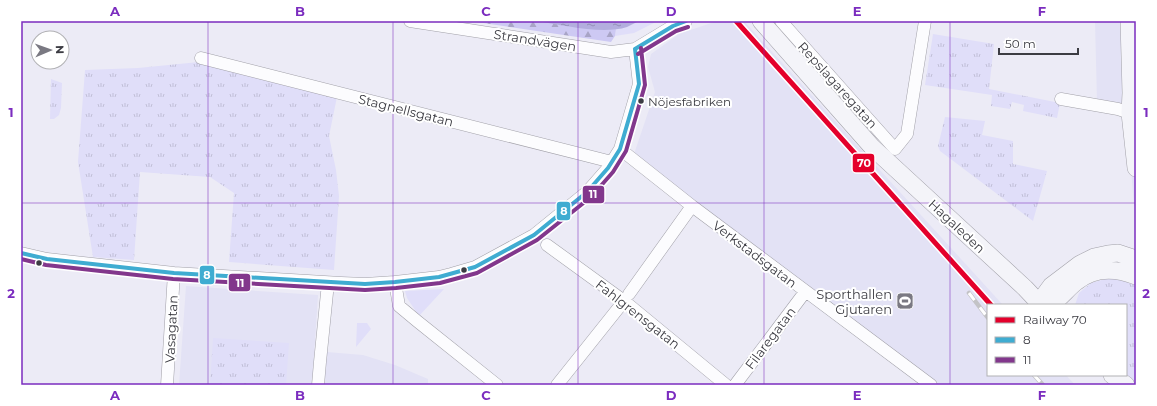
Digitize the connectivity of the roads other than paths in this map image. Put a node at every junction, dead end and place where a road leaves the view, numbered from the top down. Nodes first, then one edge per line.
1 (410, 21) edge
2 (686, 21) edge
3 (761, 21) edge
4 (781, 21) edge
5 (925, 21) edge
6 (1129, 21) edge
7 (635, 49) junction
8 (201, 58) dead end
9 (1061, 99) dead end
10 (1133, 113) edge
11 (620, 149) junction
12 (612, 162) junction
13 (1136, 168) edge
14 (692, 206) junction
15 (548, 245) dead end
16 (21, 253) edge
17 (1134, 262) edge
18 (174, 273) junction
19 (395, 282) junction
20 (328, 283) junction
21 (1070, 288) junction
22 (805, 292) junction
23 (626, 298) junction
24 (1036, 302) edge
25 (1068, 304) edge
26 (1103, 376) edge
27 (1118, 381) edge
28 (167, 385) edge
29 (318, 385) edge
30 (497, 385) edge
31 (557, 385) edge
32 (726, 385) edge
33 (735, 385) edge
34 (930, 385) edge

1 - 7 street, Strandvägen
2 - 7 street
3 - 24 street, Hagaleden
4 - 5 street, Repslagaregatan
6 - 10 street
7 - 11 street
8 - 12 street, Stagnellsgatan
9 - 10 street
10 - 13 street
11 - 12 street
11 - 14 street, Verkstadsgatan
12 - 19 street
14 - 22 street, Verkstadsgatan
14 - 23 street
15 - 23 street, Fahlgrensgatan
16 - 18 street
17 - 21 street
17 - 24 street
18 - 20 street
18 - 28 street, Vasagatan
19 - 20 street
19 - 30 street
20 - 29 street
21 - 24 street
21 - 25 street
22 - 33 street, Filaregatan
22 - 34 street, Verkstadsgatan
23 - 31 street
23 - 32 street, Fahlgrensgatan
26 - 27 street

